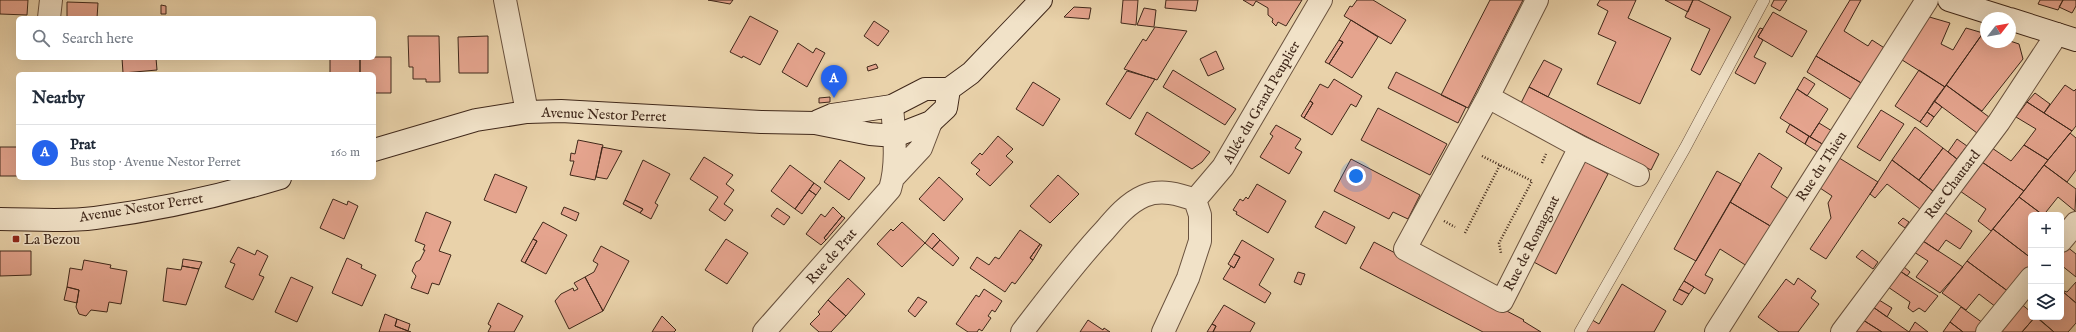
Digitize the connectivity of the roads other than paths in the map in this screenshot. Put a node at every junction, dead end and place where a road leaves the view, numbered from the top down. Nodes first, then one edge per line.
1 (51, 0) edge
2 (505, 0) edge
3 (1041, 0) edge
4 (1321, 0) edge
5 (1537, 0) edge
6 (1764, 0) edge
7 (1927, 0) edge
8 (1949, 0) edge
9 (1987, 12) edge
10 (49, 16) edge
11 (2016, 21) edge
12 (2066, 37) edge
13 (949, 90) junction
14 (1488, 97) junction
15 (892, 106) junction
16 (527, 112) junction
17 (931, 122) junction
18 (815, 123) junction
19 (895, 136) junction
20 (1580, 147) junction
21 (376, 149) edge
22 (1638, 175) dead end
23 (893, 178) junction
24 (273, 180) edge
25 (1195, 200) junction
26 (0, 219) edge
27 (2076, 223) edge
28 (2064, 237) edge
29 (2028, 282) edge
30 (764, 332) edge
31 (1022, 332) edge
32 (1163, 332) edge
33 (1580, 332) edge
34 (1716, 332) edge
35 (1842, 332) edge
36 (1988, 332) edge

1 - 10 street
2 - 16 street
3 - 13 street
4 - 25 street, Allée du Grand Peuplier
5 - 14 street, Rue de Romagnat
6 - 33 lane
7 - 34 street, Rue du Thieu
8 - 9 street
11 - 12 street
12 - 35 street, Rue Chautard
13 - 15 street, Avenue Nestor Perret
13 - 17 street, Avenue Nestor Perret
14 - 20 street
14 - 20 street, Rue de Romagnat
15 - 18 street, Avenue Nestor Perret
15 - 19 street, Rue de Prat
16 - 18 street, Avenue Nestor Perret
16 - 21 street, Avenue Nestor Perret
17 - 19 street, Avenue Nestor Perret
17 - 23 street, Rue de Prat
18 - 19 street, Avenue Nestor Perret
19 - 23 street, Rue de Prat
20 - 22 street
23 - 30 street, Rue de Prat
24 - 26 street, Avenue Nestor Perret
25 - 31 street
25 - 32 street
27 - 28 street
29 - 36 street

